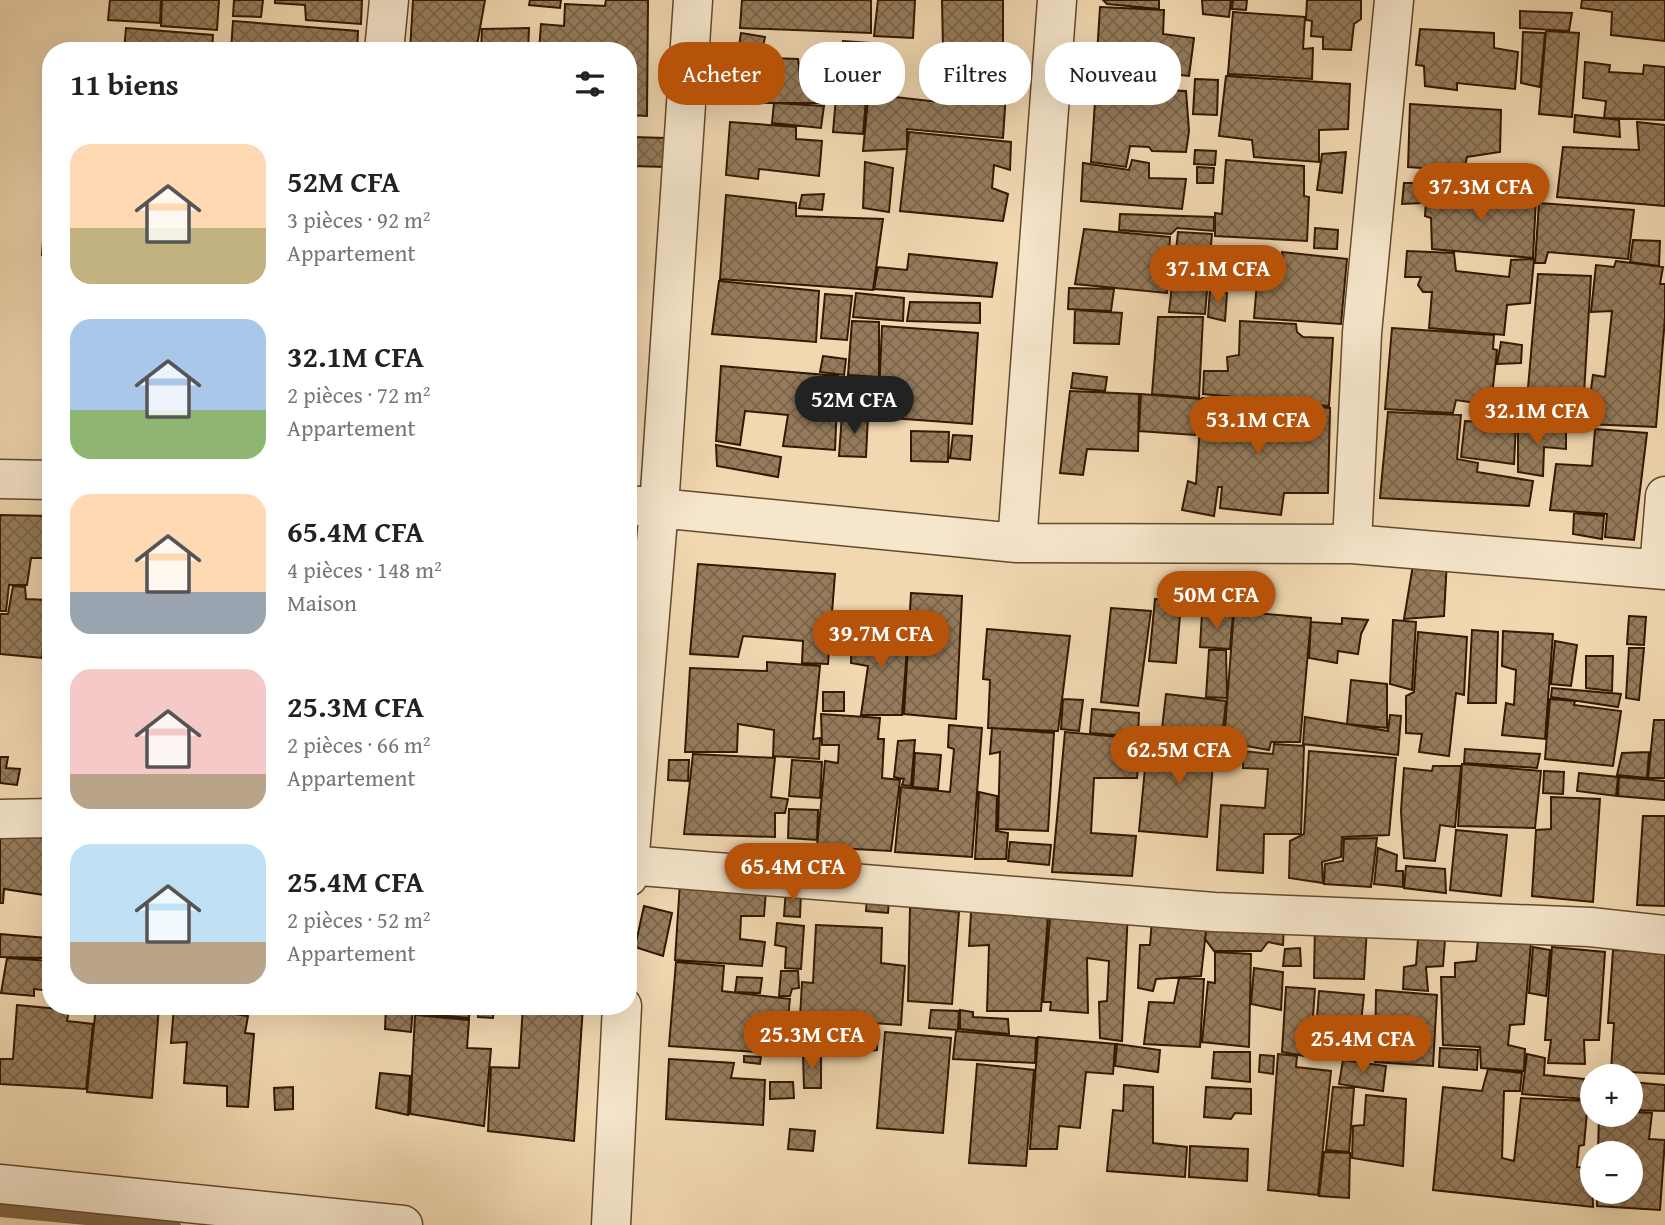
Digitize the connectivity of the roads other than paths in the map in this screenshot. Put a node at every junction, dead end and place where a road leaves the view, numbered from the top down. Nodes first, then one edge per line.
1 (389, 0) edge
2 (693, 0) edge
3 (1058, 0) edge
4 (1394, 0) edge
5 (385, 42) edge
6 (0, 479) edge
7 (42, 480) edge
8 (1665, 495) edge
9 (644, 506) edge
10 (1017, 543) junction
11 (1352, 544) junction
12 (1662, 570) edge
13 (637, 674) edge
14 (42, 818) edge
15 (0, 819) edge
16 (637, 866) edge
17 (1665, 935) edge
18 (622, 1015) edge
19 (0, 1184) edge
20 (403, 1225) edge
21 (611, 1225) edge

1 - 5 street
2 - 9 street
3 - 10 street
4 - 11 street
6 - 7 street
8 - 12 street
9 - 10 street
9 - 13 street
10 - 11 street
11 - 12 street
14 - 15 street
16 - 17 street
18 - 21 street
19 - 20 street

